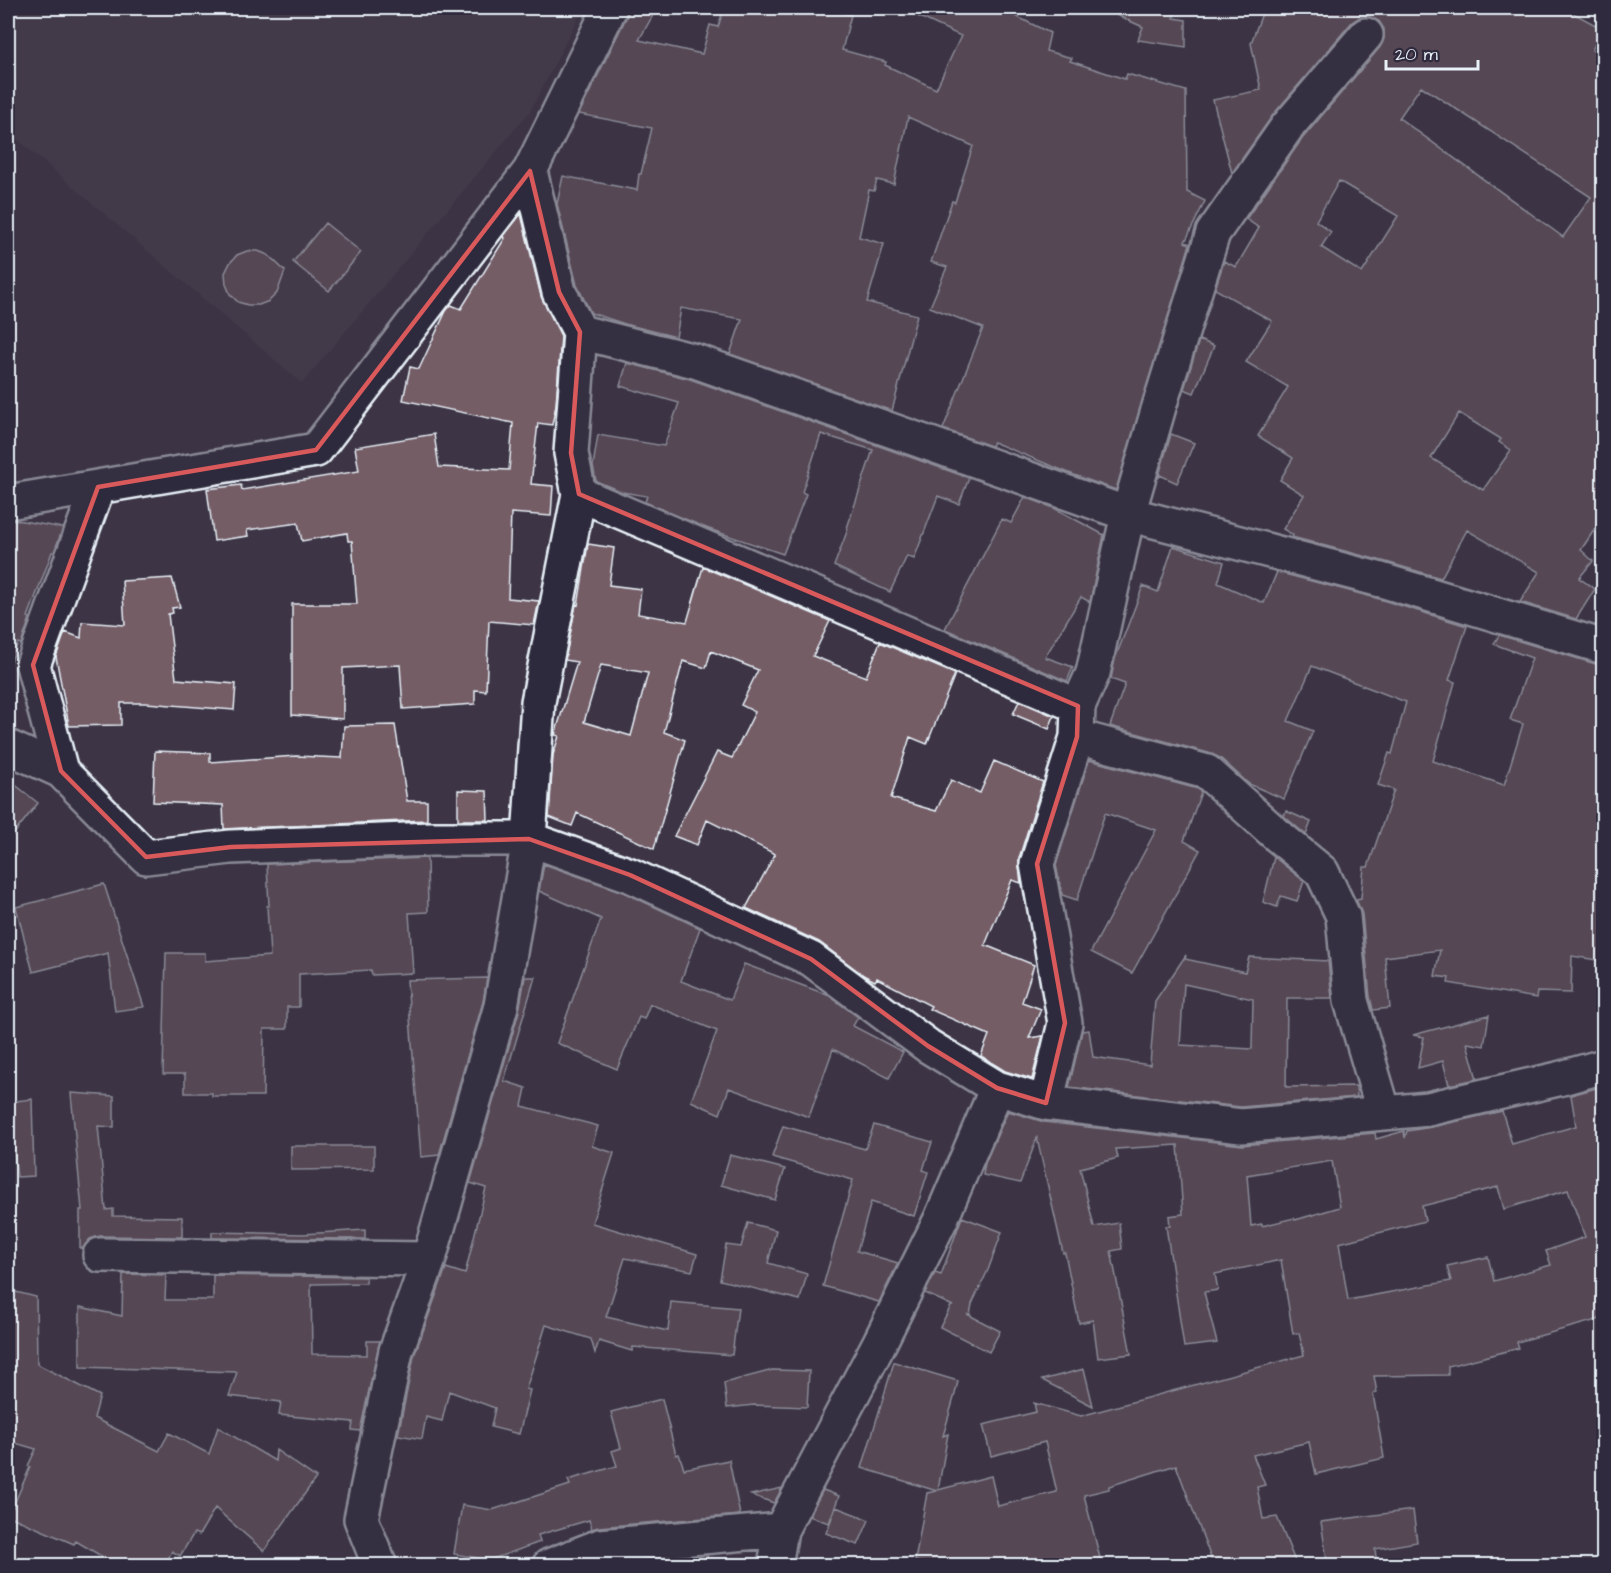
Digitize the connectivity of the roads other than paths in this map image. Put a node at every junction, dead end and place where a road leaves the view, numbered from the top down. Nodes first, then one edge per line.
1 (610, 8) edge
2 (1366, 35) dead end
3 (530, 171) junction
4 (580, 332) junction
5 (98, 487) junction
6 (579, 494) junction
7 (8, 502) edge
8 (1128, 514) junction
9 (1604, 647) edge
10 (1077, 721) junction
11 (8, 747) edge
12 (61, 771) junction
13 (529, 839) junction
14 (1604, 1066) edge
15 (997, 1088) junction
16 (1046, 1103) junction
17 (1384, 1113) junction
18 (100, 1255) dead end
19 (429, 1259) junction
20 (781, 1530) junction
21 (380, 1566) edge
22 (549, 1566) edge
23 (775, 1566) edge

1 - 3 street
2 - 8 street
3 - 4 street
3 - 5 street
4 - 6 street
4 - 8 street
5 - 7 street
5 - 12 street
6 - 10 street
6 - 13 street
8 - 9 street
8 - 10 street
10 - 16 street
10 - 17 street
11 - 12 street
12 - 13 street
13 - 15 street
13 - 19 street
14 - 17 street
15 - 16 street
15 - 20 street
16 - 17 street
18 - 19 street
19 - 21 street
20 - 22 street
20 - 23 street

